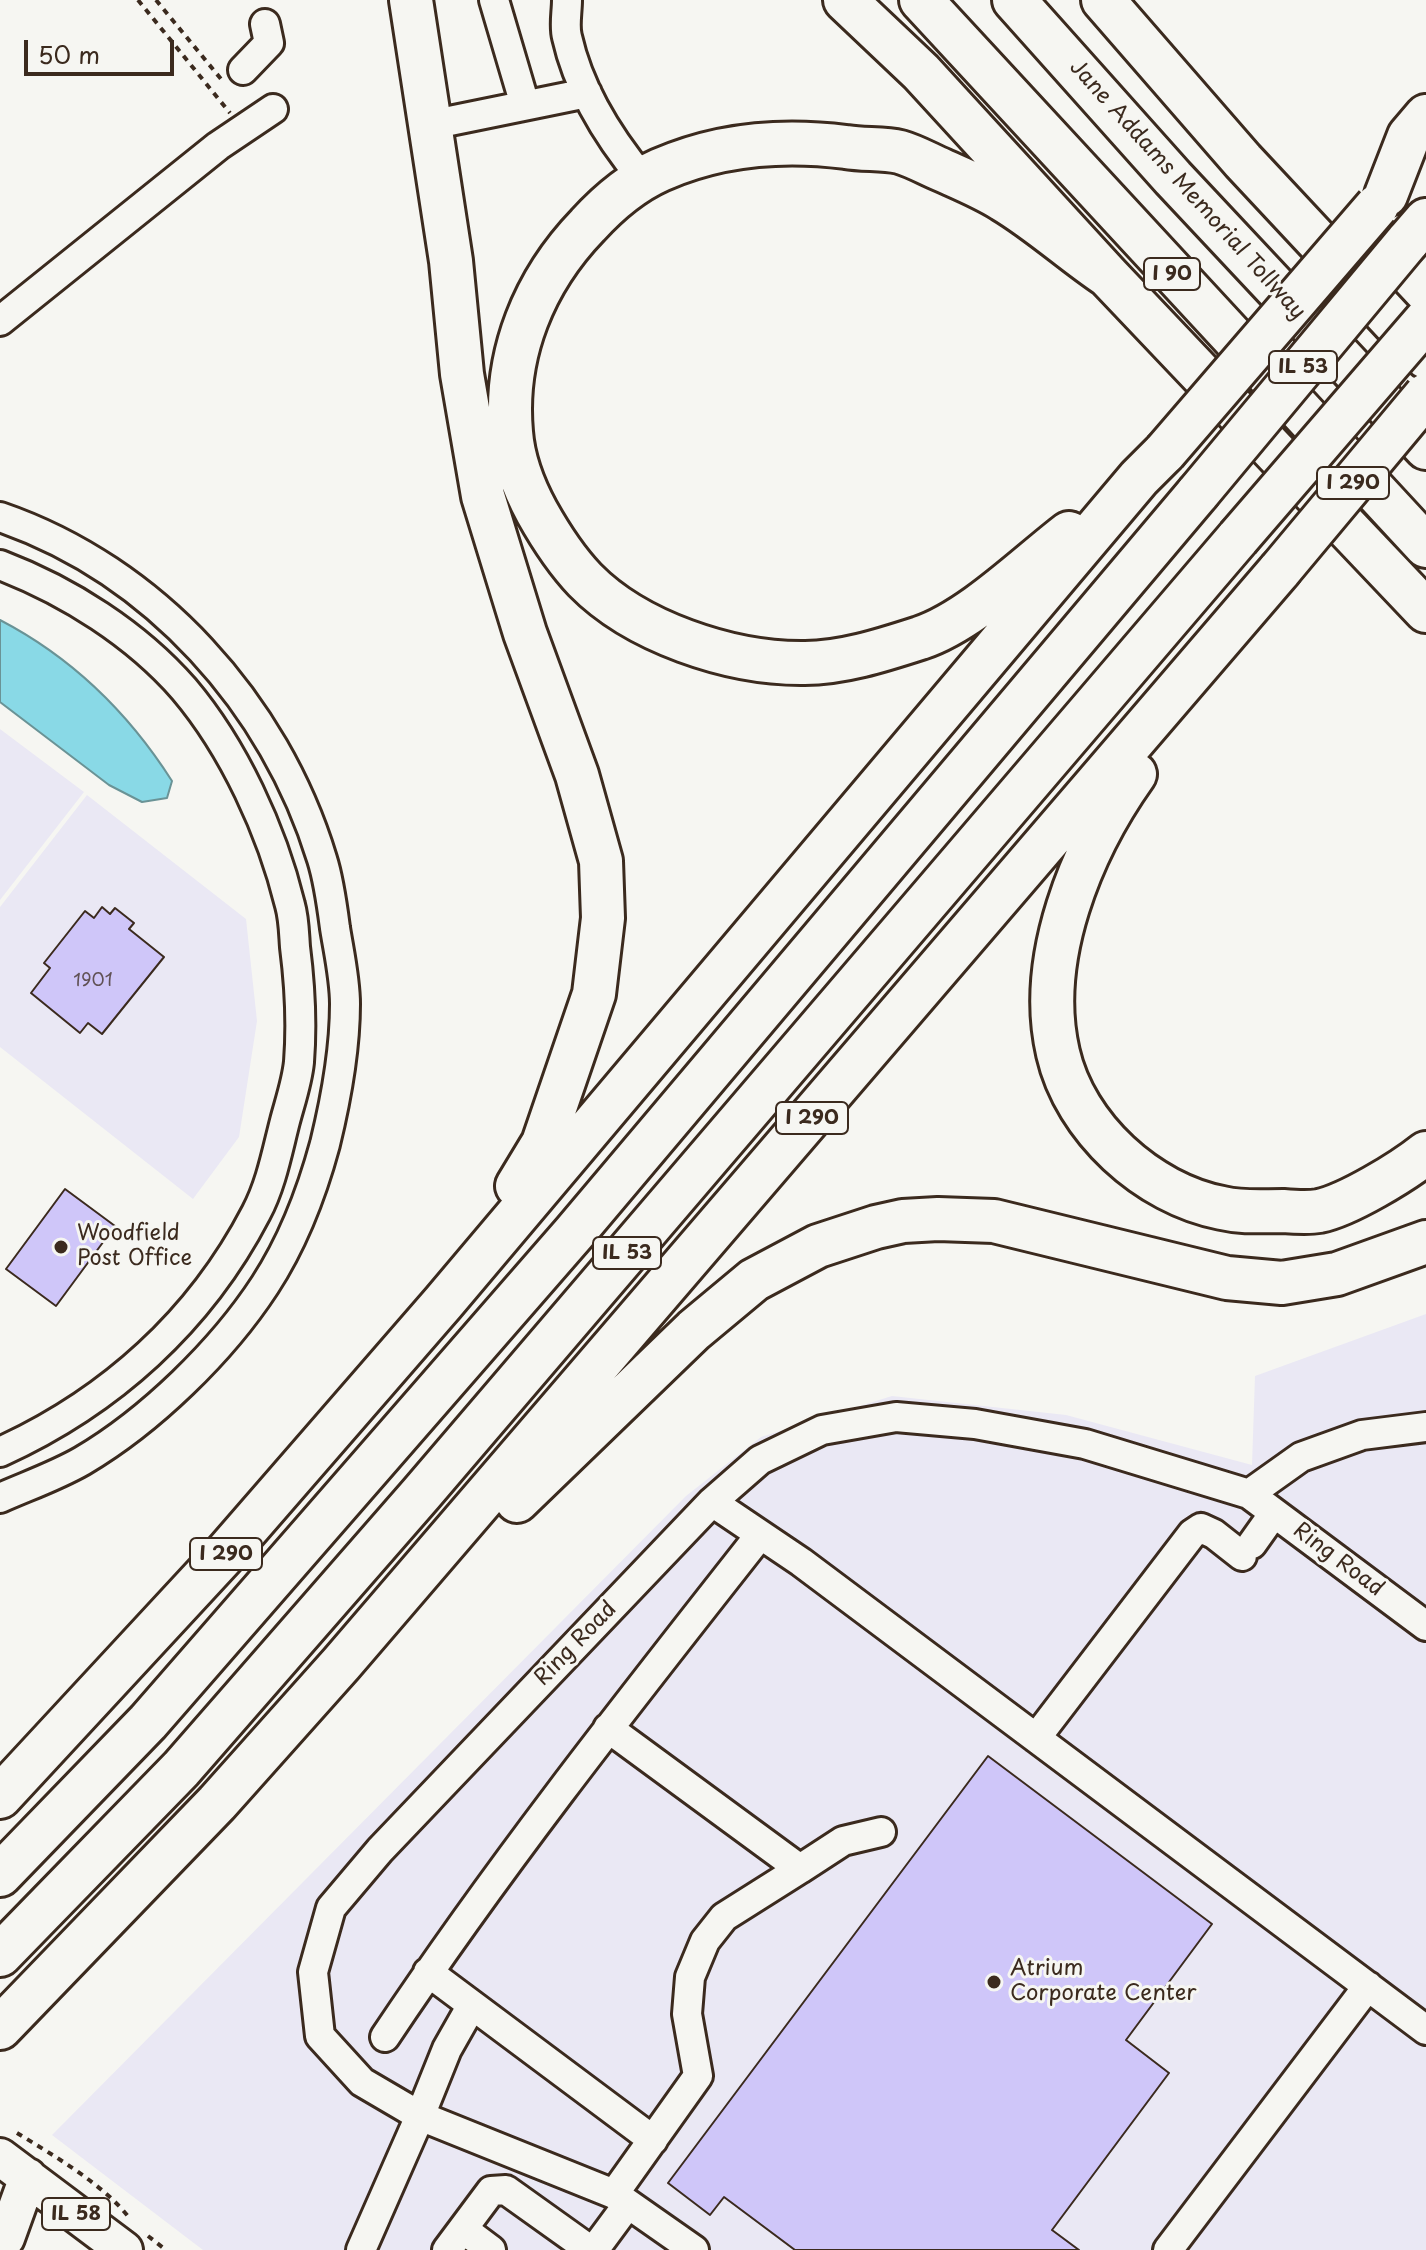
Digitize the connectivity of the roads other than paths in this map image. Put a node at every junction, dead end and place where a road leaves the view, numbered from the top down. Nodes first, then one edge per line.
1 (411, 0) edge
2 (494, 0) edge
3 (567, 0) edge
4 (845, 0) edge
5 (921, 0) edge
6 (1014, 0) edge
7 (1103, 0) edge
8 (1138, 0) edge
9 (265, 24) dead end
10 (233, 76) road end
11 (587, 93) junction
12 (525, 105) junction
13 (273, 109) dead end
14 (1426, 116) edge
15 (430, 125) junction
16 (1426, 148) edge
17 (1243, 161) junction
18 (643, 179) junction
19 (1381, 200) junction
20 (1416, 231) edge
21 (1108, 276) junction
22 (1426, 320) edge
23 (0, 321) edge
24 (1426, 357) edge
25 (1426, 395) edge
26 (1426, 448) edge
27 (1152, 465) junction
28 (0, 517) edge
29 (1426, 546) edge
30 (1379, 560) junction
31 (0, 565) edge
32 (1426, 611) edge
33 (1239, 619) junction
34 (1426, 627) edge
35 (1426, 1153) edge
36 (1426, 1242) edge
37 (443, 1303) junction
38 (1426, 1427) edge
39 (0, 1452) edge
40 (1249, 1494) junction
41 (0, 1498) edge
42 (712, 1502) junction
43 (1274, 1513) junction
44 (760, 1535) junction
45 (1426, 1626) edge
46 (341, 1664) junction
47 (608, 1728) junction
48 (1036, 1738) junction
49 (0, 1797) edge
50 (881, 1832) dead end
51 (800, 1869) junction
52 (0, 1875) edge
53 (0, 1955) edge
54 (428, 1972) junction
55 (1368, 1986) junction
56 (472, 2005) junction
57 (0, 2028) edge
58 (1426, 2030) edge
59 (385, 2037) dead end
60 (420, 2116) junction
61 (653, 2140) junction
62 (13, 2155) edge
63 (621, 2199) junction
64 (136, 2237) edge
65 (455, 2240) edge
66 (7, 2242) edge
67 (361, 2250) edge
68 (491, 2250) edge
69 (592, 2250) edge
70 (694, 2250) edge
71 (1168, 2250) edge

1 - 15 highway
2 - 12 street
3 - 11 street
4 - 21 highway
5 - 29 highway, I 90
6 - 26 highway, Jane Addams Memorial Tollway
7 - 17 highway
8 - 17 highway
9 - 10 street
11 - 12 street
11 - 18 street
12 - 15 street
13 - 23 street
14 - 19 highway
15 - 37 highway
16 - 19 highway
17 - 24 highway
18 - 21 highway
18 - 27 highway
19 - 27 highway, I 290, bridge
20 - 52 highway, IL 53, bridge
21 - 30 highway
22 - 53 highway, IL 53, bridge
25 - 33 highway, I 290, bridge
27 - 37 highway, I 290
28 - 41 street
30 - 32 highway
30 - 34 highway
31 - 39 street
33 - 35 highway
33 - 46 highway, I 290
36 - 46 highway
37 - 49 highway, I 290
38 - 40 street
40 - 42 street, Ring Road
40 - 43 street, Ring Road
42 - 44 street
42 - 60 street, Ring Road
43 - 45 street, Ring Road
43 - 48 street
44 - 47 street
44 - 48 street
46 - 57 highway, I 290
47 - 51 street
47 - 54 street
48 - 55 street
50 - 51 street
51 - 61 street
54 - 56 street
54 - 59 street
55 - 58 street
55 - 71 street
56 - 60 street
56 - 61 street
60 - 63 street, Ring Road
60 - 67 street
61 - 63 street
62 - 64 main road, IL 58
62 - 66 main road
63 - 69 street
63 - 70 street, Ring Road
65 - 68 street
65 - 69 street

